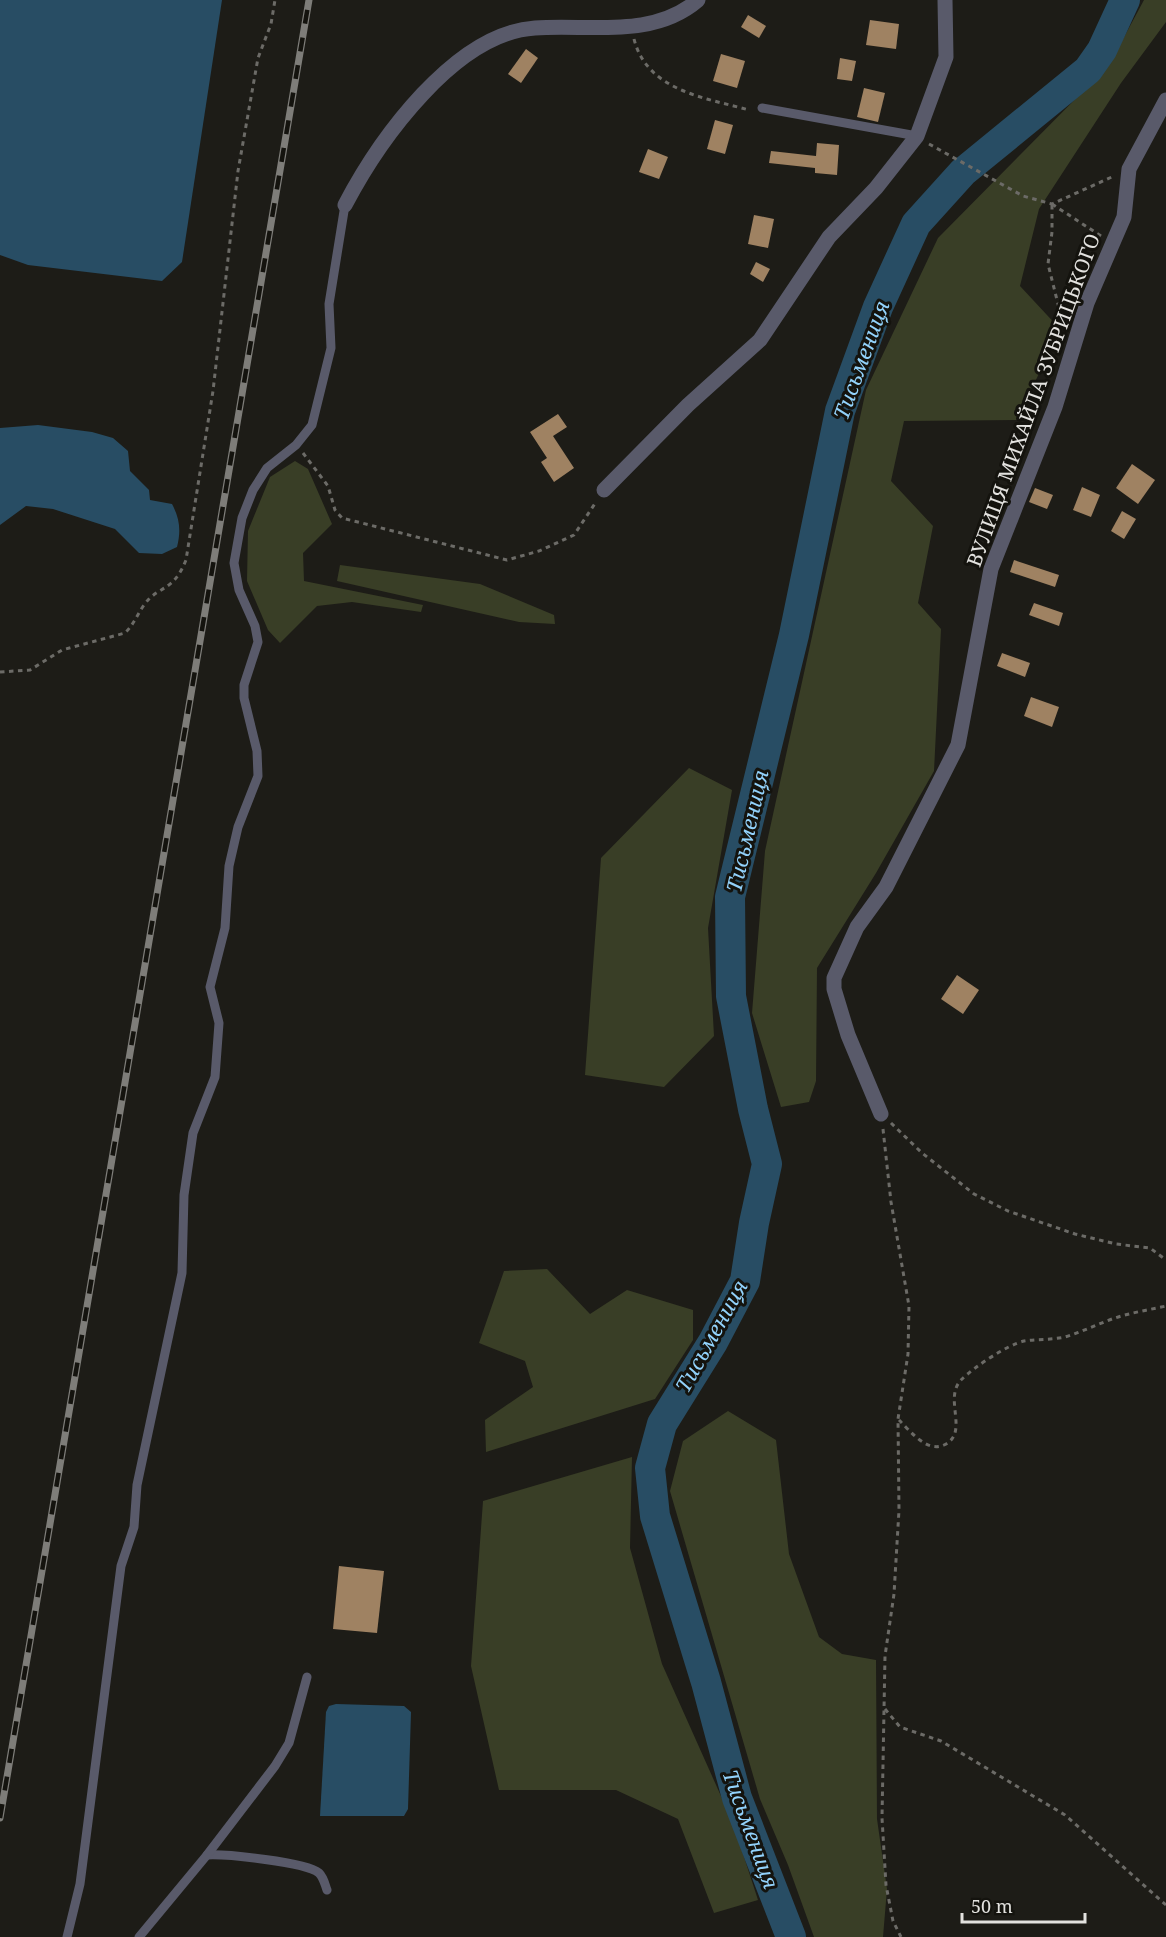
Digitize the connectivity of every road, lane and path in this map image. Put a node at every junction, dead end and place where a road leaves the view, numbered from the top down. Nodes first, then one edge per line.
1 (275, 0) edge
2 (698, 0) edge
3 (945, 0) edge
4 (631, 26) junction
5 (1166, 100) edge
6 (762, 108) joint
7 (917, 136) junction
8 (942, 153) dead end
9 (1129, 169) junction
10 (1052, 204) junction
11 (345, 205) joint
12 (1113, 243) junction
13 (1072, 352) junction
14 (296, 445) junction
15 (604, 490) joint
16 (0, 672) edge
17 (881, 1114) junction
18 (1166, 1260) edge
19 (1166, 1306) edge
20 (898, 1419) junction
21 (307, 1677) dead end
22 (884, 1708) junction
23 (207, 1855) junction
24 (327, 1890) dead end
25 (1166, 1905) edge
26 (67, 1937) edge
27 (139, 1937) edge
28 (901, 1937) edge

1 - 16 path
2 - 4 street
3 - 7 street
4 - 6 path
4 - 11 street
5 - 9 street, ВУЛИЦЯ МИХАЙЛА ЗУБРИЦЬКОГО
6 - 7 lane
7 - 15 street
8 - 10 path
9 - 10 path
9 - 12 street, ВУЛИЦЯ МИХАЙЛА ЗУБРИЦЬКОГО
10 - 12 path
10 - 13 path
11 - 14 lane
12 - 13 street, ВУЛИЦЯ МИХАЙЛА ЗУБРИЦЬКОГО
13 - 17 street, ВУЛИЦЯ МИХАЙЛА ЗУБРИЦЬКОГО
14 - 15 path
14 - 26 lane
17 - 18 path
17 - 20 path
19 - 20 path
20 - 22 path
21 - 23 lane
22 - 25 path
22 - 28 path
23 - 24 lane
23 - 27 lane

